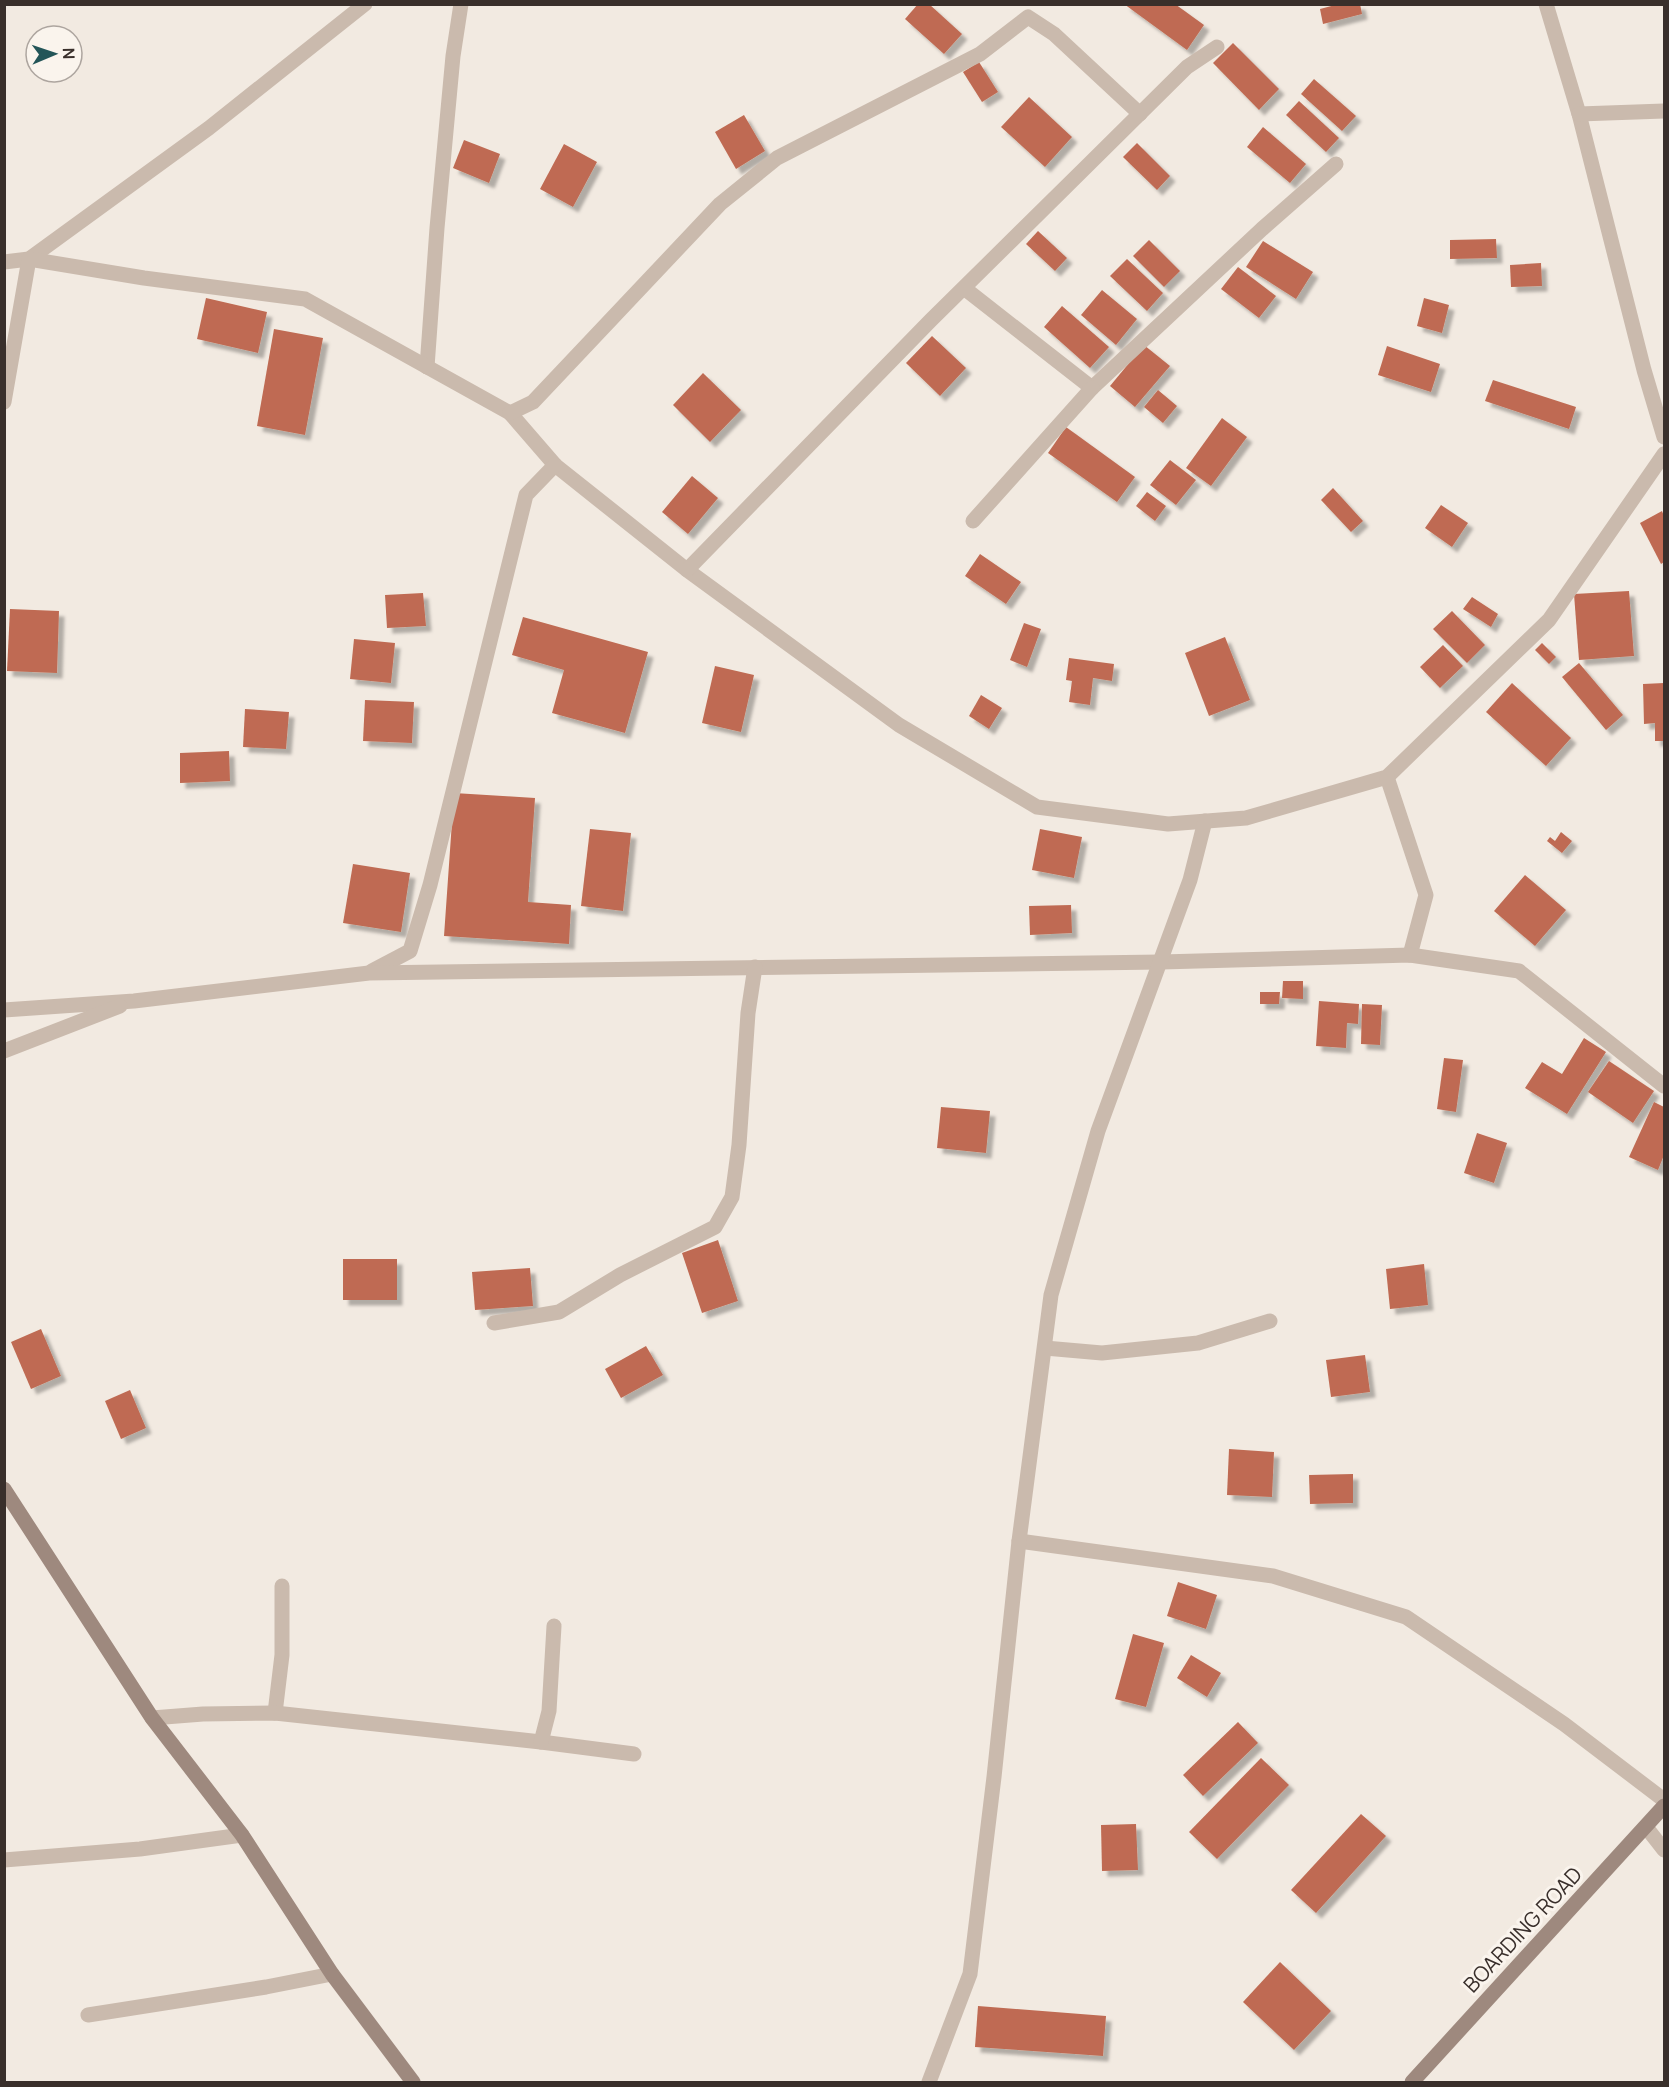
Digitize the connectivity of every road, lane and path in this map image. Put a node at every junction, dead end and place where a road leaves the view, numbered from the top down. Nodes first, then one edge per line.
1 (365, 4) edge
2 (461, 4) edge
3 (1546, 4) edge
4 (1217, 47) dead end
5 (1665, 111) edge
6 (1140, 114) junction
7 (1579, 114) junction
8 (1336, 164) dead end
9 (29, 259) junction
10 (4, 262) edge
11 (964, 288) junction
12 (427, 367) junction
13 (1092, 388) junction
14 (4, 402) edge
15 (510, 413) junction
16 (1665, 437) edge
17 (1665, 454) edge
18 (555, 465) junction
19 (973, 521) dead end
20 (687, 570) junction
21 (1386, 777) junction
22 (1205, 821) junction
23 (1410, 955) junction
24 (1161, 962) junction
25 (755, 967) junction
26 (369, 973) junction
27 (134, 1001) junction
28 (4, 1010) edge
29 (4, 1051) edge
30 (1662, 1079) edge
31 (1270, 1321) dead end
32 (494, 1323) dead end
33 (1045, 1348) junction
34 (4, 1489) edge
35 (1019, 1541) junction
36 (282, 1586) dead end
37 (554, 1626) dead end
38 (275, 1713) junction
39 (152, 1718) junction
40 (541, 1742) junction
41 (634, 1754) dead end
42 (1665, 1800) edge
43 (1665, 1806) edge
44 (1646, 1827) junction
45 (242, 1835) junction
46 (1665, 1850) edge
47 (4, 1860) edge
48 (332, 1974) junction
49 (88, 2015) dead end
50 (413, 2082) edge
51 (929, 2082) edge
52 (1412, 2082) edge

1 - 9 street
2 - 12 street
3 - 7 street
4 - 6 street
5 - 7 street
6 - 11 street
6 - 15 street
7 - 16 street
8 - 13 street
9 - 10 street
9 - 12 street
9 - 14 street
11 - 13 street
11 - 20 street
12 - 15 street
13 - 19 street
15 - 18 street
17 - 21 street
18 - 20 street
18 - 26 street
20 - 22 street
21 - 22 street
21 - 23 street
22 - 24 street
23 - 24 street
23 - 30 street
24 - 25 street
24 - 33 street
25 - 26 street
25 - 32 street
26 - 27 street
27 - 28 street
27 - 29 street
31 - 33 street
33 - 35 street
34 - 39 main road
35 - 42 street
35 - 51 street
36 - 38 street
37 - 40 street
38 - 39 street
38 - 40 street
39 - 45 main road
40 - 41 street
43 - 44 main road, BOARDING ROAD
44 - 46 street
44 - 52 main road, BOARDING ROAD
45 - 47 street
45 - 48 main road
48 - 49 street
48 - 50 main road

